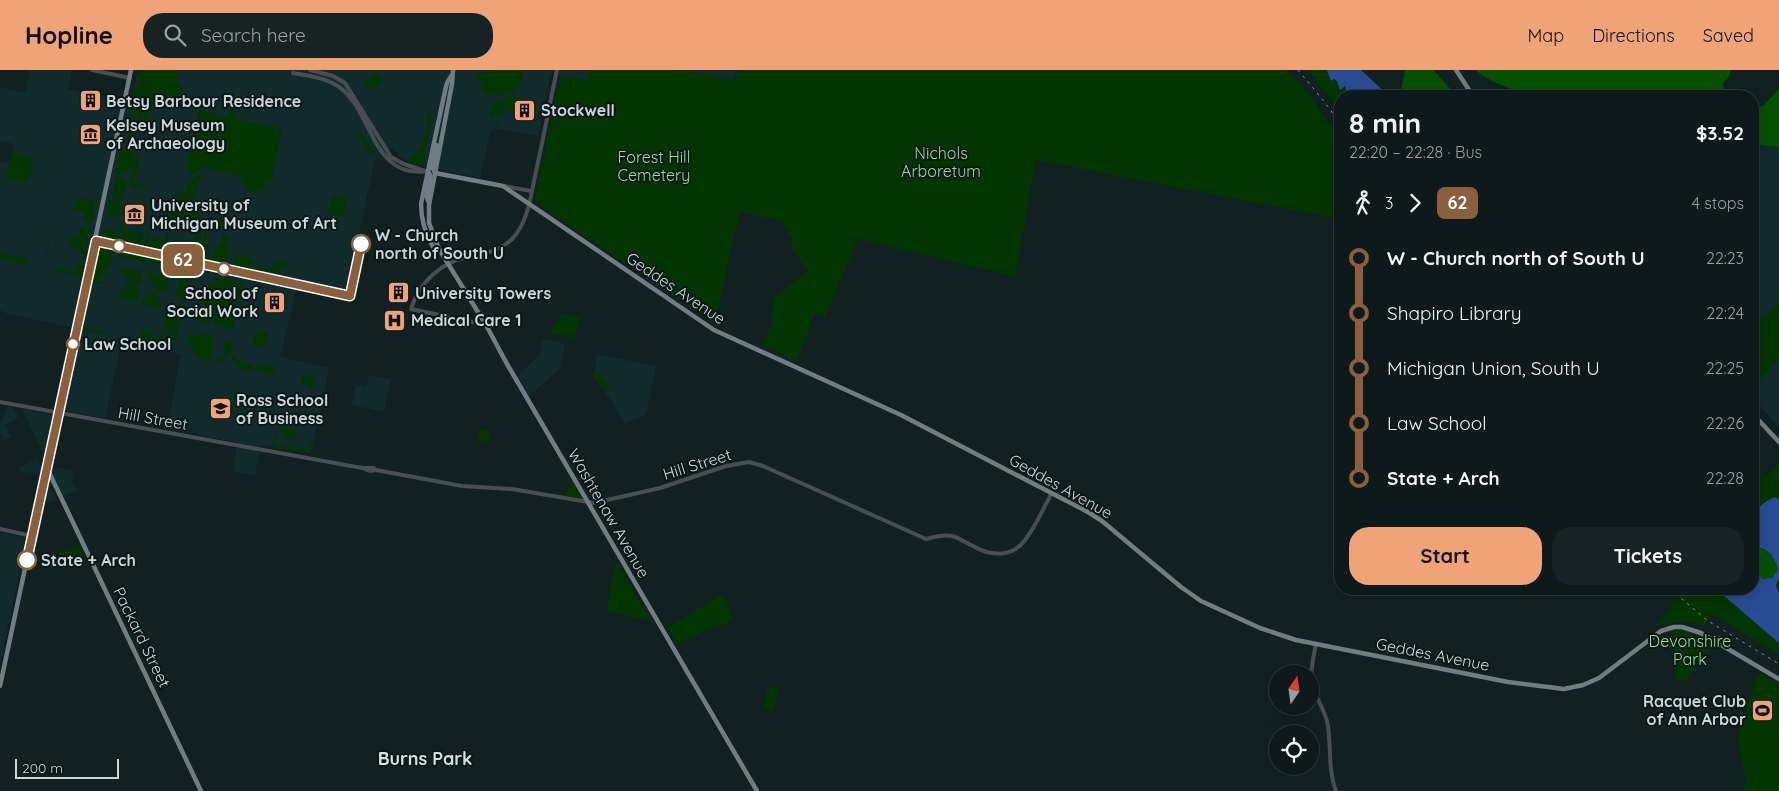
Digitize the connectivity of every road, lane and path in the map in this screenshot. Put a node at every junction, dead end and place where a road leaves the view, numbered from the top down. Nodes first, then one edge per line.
1 (92, 70) edge
2 (131, 70) edge
3 (310, 70) edge
4 (557, 70) edge
5 (1456, 70) edge
6 (452, 72) edge
7 (293, 73) dead end
8 (130, 78) junction
9 (1469, 90) edge
10 (435, 134) junction
11 (428, 172) junction
12 (435, 173) junction
13 (503, 186) junction
14 (531, 191) junction
15 (530, 204) junction
16 (429, 205) junction
17 (96, 241) junction
18 (439, 249) junction
19 (449, 264) junction
20 (350, 296) dead end
21 (486, 325) junction
22 (0, 402) edge
23 (58, 413) junction
24 (1759, 421) edge
25 (1779, 442) edge
26 (46, 466) junction
27 (1052, 493) junction
28 (589, 503) junction
29 (0, 529) edge
30 (32, 536) junction
31 (1316, 644) junction
32 (1779, 679) edge
33 (0, 686) edge
34 (201, 791) edge
35 (757, 791) edge
36 (1336, 791) edge

1 - 8 street
2 - 8 main road
3 - 11 street, Geddes Avenue
4 - 14 street
5 - 9 main road
6 - 10 main road, Washtenaw Avenue
6 - 12 main road, Washtenaw Avenue
7 - 11 street, Geddes Avenue
8 - 17 main road
10 - 11 main road, Washtenaw Avenue
10 - 12 main road
11 - 12 street, Geddes Avenue
11 - 16 main road
11 - 18 main road, Washtenaw Avenue
12 - 13 main road, Geddes Avenue
12 - 16 main road, Washtenaw Avenue
13 - 14 street
13 - 15 main road, Geddes Avenue
14 - 15 street
15 - 19 street
15 - 27 main road, Geddes Avenue
16 - 18 main road, Washtenaw Avenue
17 - 20 street
17 - 23 main road
18 - 19 main road, Washtenaw Avenue
19 - 21 main road, Washtenaw Avenue
19 - 21 street
21 - 28 main road, Washtenaw Avenue
22 - 23 street, Hill Street
23 - 26 main road
23 - 28 street, Hill Street
24 - 25 main road
26 - 30 main road
26 - 34 main road, Packard Street
27 - 28 street, Hill Street
27 - 31 main road, Geddes Avenue
28 - 35 main road, Washtenaw Avenue
29 - 30 street
30 - 33 main road
31 - 32 main road, Geddes Avenue
31 - 36 street

